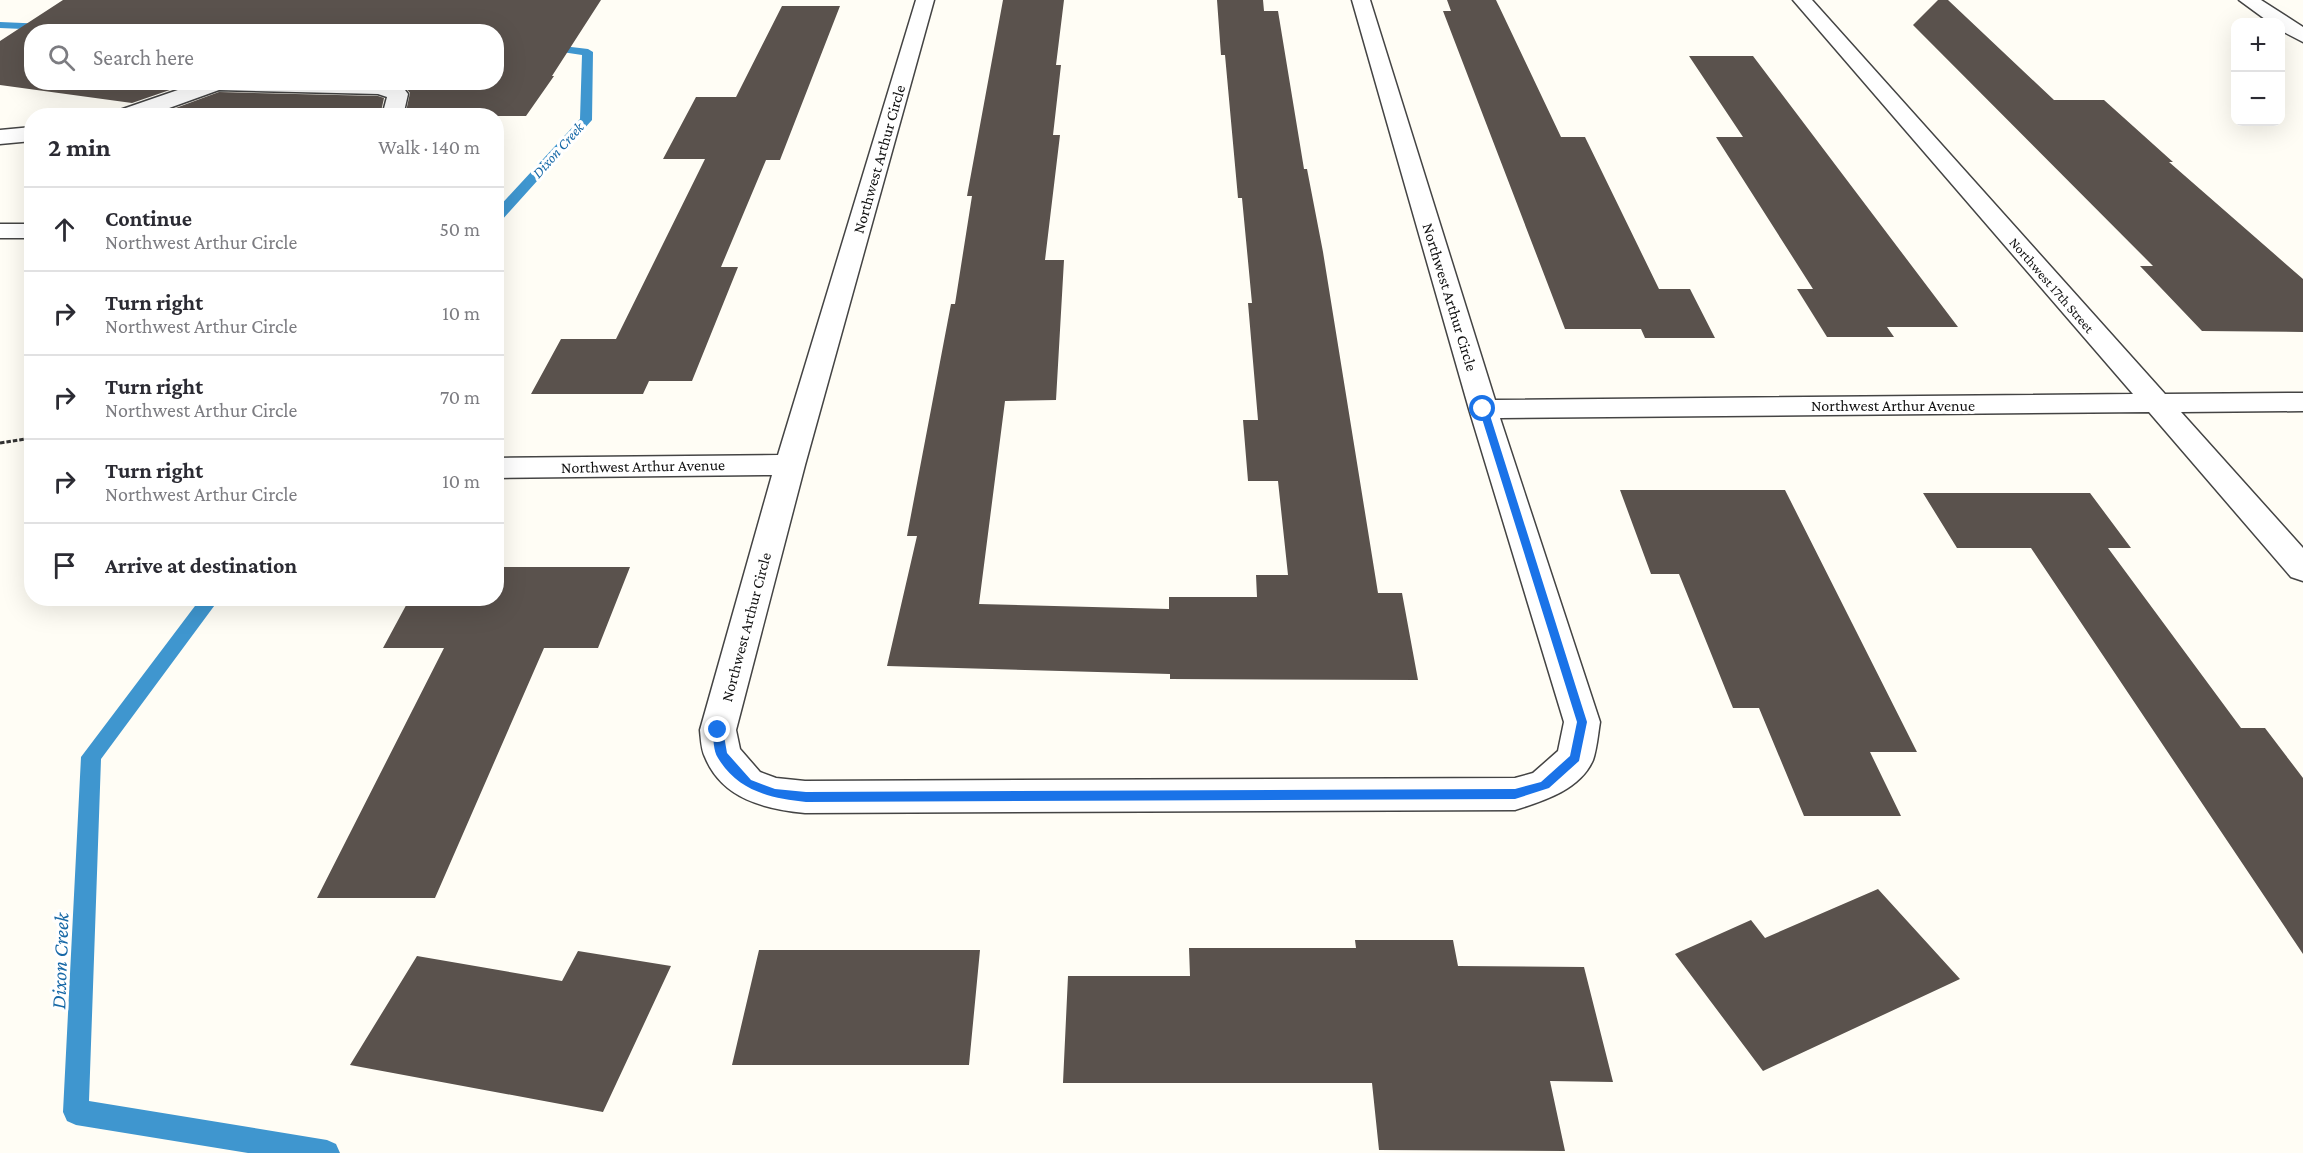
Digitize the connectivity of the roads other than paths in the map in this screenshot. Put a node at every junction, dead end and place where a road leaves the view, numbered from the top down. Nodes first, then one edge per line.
1 (925, 0) edge
2 (1361, 0) edge
3 (1802, 0) edge
4 (2248, 0) edge
5 (2303, 36) edge
6 (199, 90) edge
7 (386, 90) edge
8 (147, 108) edge
9 (396, 108) edge
10 (24, 135) edge
11 (1, 139) edge
12 (0, 231) edge
13 (24, 231) edge
14 (2303, 402) edge
15 (2156, 403) junction
16 (1483, 409) junction
17 (790, 465) junction
18 (504, 468) edge
19 (2303, 569) edge

1 - 17 street, Northwest Arthur Circle
2 - 16 street, Northwest Arthur Circle
3 - 15 street, Northwest 17th Street
4 - 5 street
6 - 8 street
7 - 9 street
10 - 11 street
12 - 13 street
14 - 15 street, Northwest Arthur Avenue
15 - 16 street, Northwest Arthur Avenue
15 - 19 street, Northwest 17th Street
16 - 17 street, Northwest Arthur Circle
17 - 18 street, Northwest Arthur Avenue

